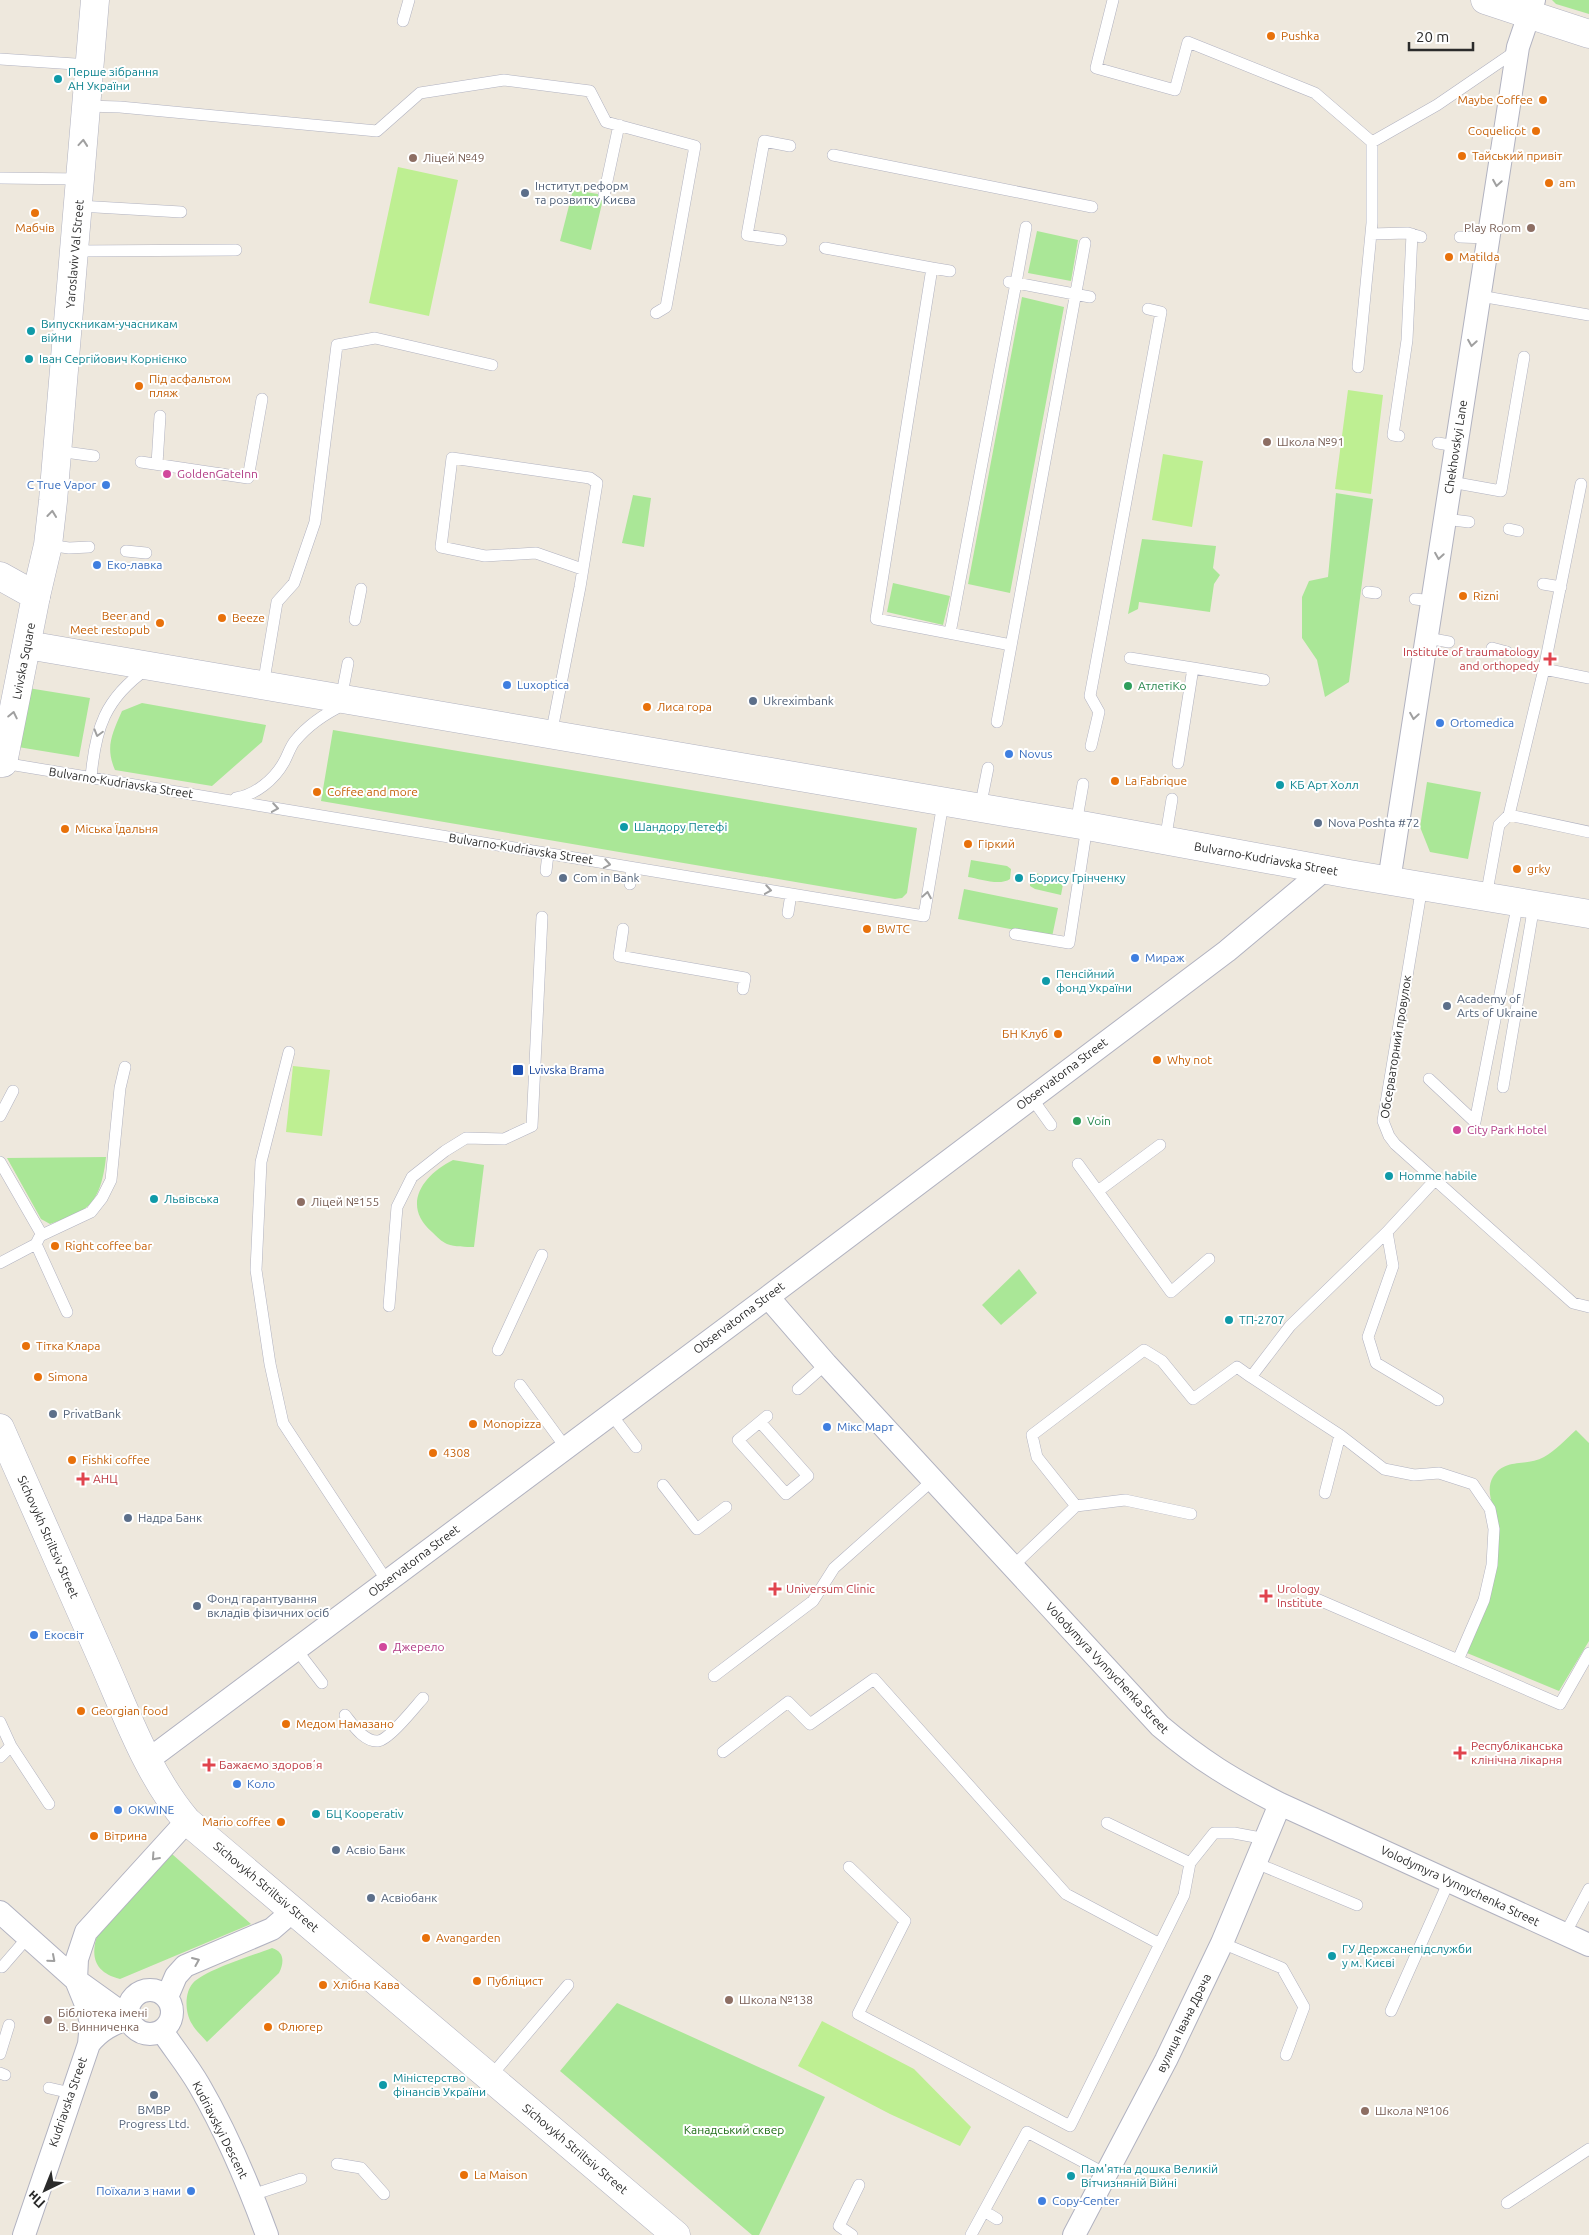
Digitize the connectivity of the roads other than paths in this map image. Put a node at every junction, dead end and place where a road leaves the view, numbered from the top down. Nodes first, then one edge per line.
1 (95, 0) edge
2 (409, 0) edge
3 (1114, 0) edge
4 (1485, 0) edge
5 (1531, 7) edge
6 (403, 21) dead end
7 (1589, 34) edge
8 (1518, 50) junction
9 (0, 58) edge
10 (90, 65) junction
11 (86, 106) junction
12 (618, 125) junction
13 (1372, 142) junction
14 (790, 146) dead end
15 (833, 155) dead end
16 (0, 178) edge
17 (80, 192) junction
18 (604, 195) dead end
19 (1092, 207) dead end
20 (181, 212) dead end
21 (1026, 227) dead end
22 (1371, 234) junction
23 (1460, 237) dead end
24 (1488, 238) junction
25 (781, 240) dead end
26 (1085, 243) dead end
27 (825, 248) dead end
28 (75, 250) junction
29 (236, 250) dead end
30 (932, 268) junction
31 (950, 271) dead end
32 (1012, 283) junction
33 (1076, 295) junction
34 (1480, 296) junction
35 (1090, 297) dead end
36 (1148, 309) dead end
37 (656, 313) dead end
38 (1589, 315) edge
39 (1524, 357) dead end
40 (492, 365) dead end
41 (1358, 367) dead end
42 (262, 399) dead end
43 (160, 416) dead end
44 (1399, 436) dead end
45 (58, 451) junction
46 (94, 456) dead end
47 (141, 462) dead end
48 (157, 464) junction
49 (1450, 482) junction
50 (1581, 484) dead end
51 (1445, 519) junction
52 (1469, 522) dead end
53 (48, 545) junction
54 (89, 547) dead end
55 (126, 551) dead end
56 (146, 553) dead end
57 (582, 569) junction
58 (0, 576) edge
59 (1543, 584) dead end
60 (1561, 587) junction
61 (360, 589) dead end
62 (36, 596) junction
63 (355, 620) dead end
64 (950, 633) junction
65 (1427, 638) junction
66 (1449, 642) dead end
67 (27, 645) junction
68 (1011, 645) junction
69 (1492, 648) dead end
70 (1507, 652) dead end
71 (1130, 658) dead end
72 (348, 663) dead end
73 (150, 666) junction
74 (1193, 668) junction
75 (1544, 669) junction
76 (1589, 678) edge
77 (1264, 680) dead end
78 (263, 686) junction
79 (346, 700) junction
80 (997, 722) dead end
81 (551, 735) junction
82 (1091, 746) dead end
83 (2, 763) edge
84 (1178, 763) dead end
85 (988, 768) dead end
86 (91, 778) junction
87 (1084, 784) dead end
88 (1172, 799) dead end
89 (226, 800) junction
90 (943, 803) junction
91 (980, 808) junction
92 (1509, 815) junction
93 (1081, 825) junction
94 (1589, 832) edge
95 (1165, 841) junction
96 (548, 854) junction
97 (632, 868) junction
98 (1324, 870) junction
99 (546, 871) dead end
100 (1388, 881) junction
101 (630, 884) dead end
102 (1422, 886) junction
103 (791, 894) junction
104 (1486, 897) junction
105 (1526, 904) junction
106 (788, 913) dead end
107 (1589, 914) edge
108 (542, 917) dead end
109 (623, 929) dead end
110 (1015, 934) dead end
111 (743, 989) dead end
112 (289, 1052) dead end
113 (125, 1067) dead end
114 (1429, 1079) dead end
115 (1503, 1087) dead end
116 (13, 1091) dead end
117 (1031, 1097) junction
118 (0, 1116) edge
119 (1050, 1125) dead end
120 (1160, 1145) dead end
121 (0, 1162) edge
122 (1078, 1164) dead end
123 (1435, 1180) junction
124 (1098, 1191) junction
125 (1387, 1232) junction
126 (39, 1239) junction
127 (542, 1255) dead end
128 (1209, 1259) dead end
129 (0, 1263) edge
130 (768, 1297) junction
131 (389, 1306) dead end
132 (1589, 1306) edge
133 (67, 1312) dead end
134 (498, 1350) dead end
135 (826, 1364) junction
136 (1251, 1377) junction
137 (520, 1385) dead end
138 (798, 1389) dead end
139 (1438, 1400) dead end
140 (611, 1414) junction
141 (764, 1419) joint
142 (0, 1428) edge
143 (1340, 1435) junction
144 (566, 1448) junction
145 (636, 1448) dead end
146 (933, 1480) junction
147 (663, 1485) dead end
148 (1325, 1493) dead end
149 (1076, 1506) junction
150 (726, 1507) dead end
151 (1191, 1514) dead end
152 (1013, 1566) junction
153 (388, 1581) junction
154 (1312, 1597) dead end
155 (296, 1649) junction
156 (1589, 1653) edge
157 (1458, 1660) junction
158 (714, 1676) dead end
159 (322, 1683) dead end
160 (423, 1698) dead end
161 (345, 1715) dead end
162 (0, 1722) edge
163 (10, 1746) junction
164 (723, 1752) dead end
165 (0, 1757) edge
166 (148, 1760) junction
167 (49, 1804) dead end
168 (1280, 1804) junction
169 (188, 1820) junction
170 (1107, 1823) dead end
171 (1266, 1839) junction
172 (1256, 1862) junction
173 (1190, 1863) junction
174 (849, 1867) dead end
175 (1449, 1881) junction
176 (1589, 1889) edge
177 (1357, 1905) dead end
178 (294, 1910) junction
179 (0, 1912) edge
180 (1565, 1934) junction
181 (28, 1938) junction
182 (1222, 1943) junction
183 (1160, 1944) junction
184 (1589, 1945) edge
185 (2, 1966) dead end
186 (76, 1980) junction
187 (568, 1985) dead end
188 (167, 1997) junction
189 (1391, 2011) dead end
190 (128, 2018) junction
191 (9, 2024) dead end
192 (162, 2031) junction
193 (89, 2044) junction
194 (0, 2054) edge
195 (1286, 2055) dead end
196 (490, 2076) junction
197 (1589, 2149) edge
198 (337, 2164) dead end
199 (1106, 2174) junction
200 (301, 2179) dead end
201 (859, 2185) dead end
202 (384, 2194) dead end
203 (252, 2196) junction
204 (1507, 2202) dead end
205 (984, 2211) junction
206 (997, 2219) dead end
207 (669, 2233) edge
208 (849, 2234) edge
209 (24, 2235) edge
210 (267, 2235) edge
211 (971, 2235) edge
212 (1074, 2235) edge

1 - 10 main road, Yaroslaviv Val Street
2 - 6 lane
3 - 13 lane
4 - 5 main road
5 - 7 main road
5 - 8 street, Chekhovskyi Lane
8 - 13 lane
8 -> 24 street, Chekhovskyi Lane
9 - 10 lane
10 - 11 main road, Yaroslaviv Val Street
11 - 12 lane
17 -> 11 main road, Yaroslaviv Val Street
12 - 18 lane
12 - 37 lane
13 - 22 lane
14 - 25 lane
15 - 19 lane
16 - 17 lane
17 - 20 lane
17 - 28 main road, Yaroslaviv Val Street
21 - 32 lane
22 - 41 lane
22 - 44 lane
23 - 24 lane
24 - 34 street, Chekhovskyi Lane
26 - 33 lane
27 - 30 lane
28 - 29 lane
28 - 45 main road, Yaroslaviv Val Street
30 - 31 lane
30 - 64 lane
32 - 33 lane
32 - 64 lane
33 - 35 lane
33 - 68 lane
34 - 38 lane
34 -> 49 street, Chekhovskyi Lane
36 - 82 lane
39 - 49 lane
40 - 78 lane
42 - 48 lane
43 - 48 lane
45 - 46 lane
53 -> 45 main road, Yaroslaviv Val Street
47 - 48 lane
49 - 51 street, Chekhovskyi Lane
50 - 60 lane
51 - 52 lane
51 -> 65 street, Chekhovskyi Lane
53 - 54 lane
53 - 62 main road, Yaroslaviv Val Street
55 - 56 lane
57 - 57 lane
57 - 81 lane
58 - 62 main road
59 - 60 lane
60 - 75 lane
61 - 63 lane
62 - 67 main road, Lvivska Square
64 - 68 lane
65 - 66 lane
65 -> 100 street, Chekhovskyi Lane
67 - 73 main road, Bulvarno-Kudriavska Street
83 -> 67 main road, Lvivska Square
68 - 80 lane
69 - 70 lane
71 - 74 lane
72 - 79 lane
73 - 78 main road, Bulvarno-Kudriavska Street
73 -> 86 lane
74 - 77 lane
74 - 84 lane
75 - 76 lane
75 - 92 lane
78 - 79 main road, Bulvarno-Kudriavska Street
79 - 81 main road, Bulvarno-Kudriavska Street
79 - 89 lane
81 - 90 main road, Bulvarno-Kudriavska Street
83 - 86 lane, Bulvarno-Kudriavska Street
85 - 91 lane
86 - 89 lane, Bulvarno-Kudriavska Street
87 - 93 lane
88 - 95 lane
89 -> 96 lane, Bulvarno-Kudriavska Street
90 - 91 main road, Bulvarno-Kudriavska Street
103 -> 90 lane, Bulvarno-Kudriavska Street
91 - 93 main road, Bulvarno-Kudriavska Street
92 - 94 lane
92 - 104 lane
93 - 95 main road, Bulvarno-Kudriavska Street
93 - 110 lane
95 - 98 main road, Bulvarno-Kudriavska Street
96 -> 97 lane, Bulvarno-Kudriavska Street
96 - 99 lane
97 - 101 lane
97 -> 103 lane, Bulvarno-Kudriavska Street
98 - 100 main road, Bulvarno-Kudriavska Street
98 - 117 street, Observatorna Street
100 - 102 main road, Bulvarno-Kudriavska Street
102 - 104 main road, Bulvarno-Kudriavska Street
102 - 123 lane, Обсерваторний провулок
103 - 106 lane
104 - 105 main road, Bulvarno-Kudriavska Street
105 - 107 main road, Bulvarno-Kudriavska Street
105 - 114 lane
105 - 115 lane
108 - 131 lane
109 - 111 lane
112 - 153 lane
113 - 126 lane
116 - 118 lane
117 - 119 lane
117 - 130 street, Observatorna Street
120 - 124 lane
121 - 126 lane
122 - 124 lane
123 - 125 lane
123 - 132 lane, Обсерваторний провулок
124 - 128 lane
125 - 136 lane
125 - 139 lane
126 - 129 lane
126 - 133 lane
127 - 134 lane
130 - 135 street, Volodymyra Vynnychenka Street
130 - 140 street, Observatorna Street
135 - 138 lane
135 - 146 street, Volodymyra Vynnychenka Street
136 - 143 lane
136 - 149 lane
137 - 144 lane
140 - 144 street, Observatorna Street
140 - 145 lane
141 - 141 lane
142 - 166 main road, Sichovykh Striltsiv Street
143 - 148 lane
143 - 157 lane
144 - 153 street, Observatorna Street
146 - 152 street, Volodymyra Vynnychenka Street
146 - 158 lane
147 - 150 lane
149 - 151 lane
149 - 152 lane
152 - 168 street, Volodymyra Vynnychenka Street
153 - 155 street, Observatorna Street
154 - 157 lane
155 - 159 lane
155 - 166 street, Observatorna Street
156 - 157 lane
160 - 161 lane
162 - 163 lane
163 - 165 lane
163 - 167 lane
164 - 183 lane
166 - 169 main road, Sichovykh Striltsiv Street
168 - 171 street, вулиця Івана Драча
168 - 175 street, Volodymyra Vynnychenka Street
169 - 178 main road, Sichovykh Striltsiv Street
169 -> 186 street
170 - 173 lane
171 - 172 street, вулиця Івана Драча
171 - 173 lane
172 - 177 lane
172 - 182 street, вулиця Івана Драча
173 - 183 lane
174 - 183 lane
175 - 180 street, Volodymyra Vynnychenka Street
175 - 189 lane
176 - 180 lane
188 -> 178 street
178 - 196 main road, Sichovykh Striltsiv Street
179 - 181 street
180 - 184 street, Volodymyra Vynnychenka Street
181 - 185 lane
181 -> 186 street
182 - 195 lane
182 - 199 street, вулиця Івана Драча
186 - 190 street
186 - 193 street
187 - 196 lane
188 - 190 street
188 - 192 street
190 - 192 street
190 - 193 street, Kudriavska Street
191 - 194 lane
192 - 203 street, Kudriavskyi Descent
193 - 209 street, Kudriavska Street
196 - 207 main road, Sichovykh Striltsiv Street
197 - 204 lane
198 - 202 lane
199 - 205 lane
199 - 212 street, вулиця Івана Драча
200 - 203 lane
201 - 208 lane
203 - 210 street, Kudriavskyi Descent
205 - 206 lane
205 - 211 lane

